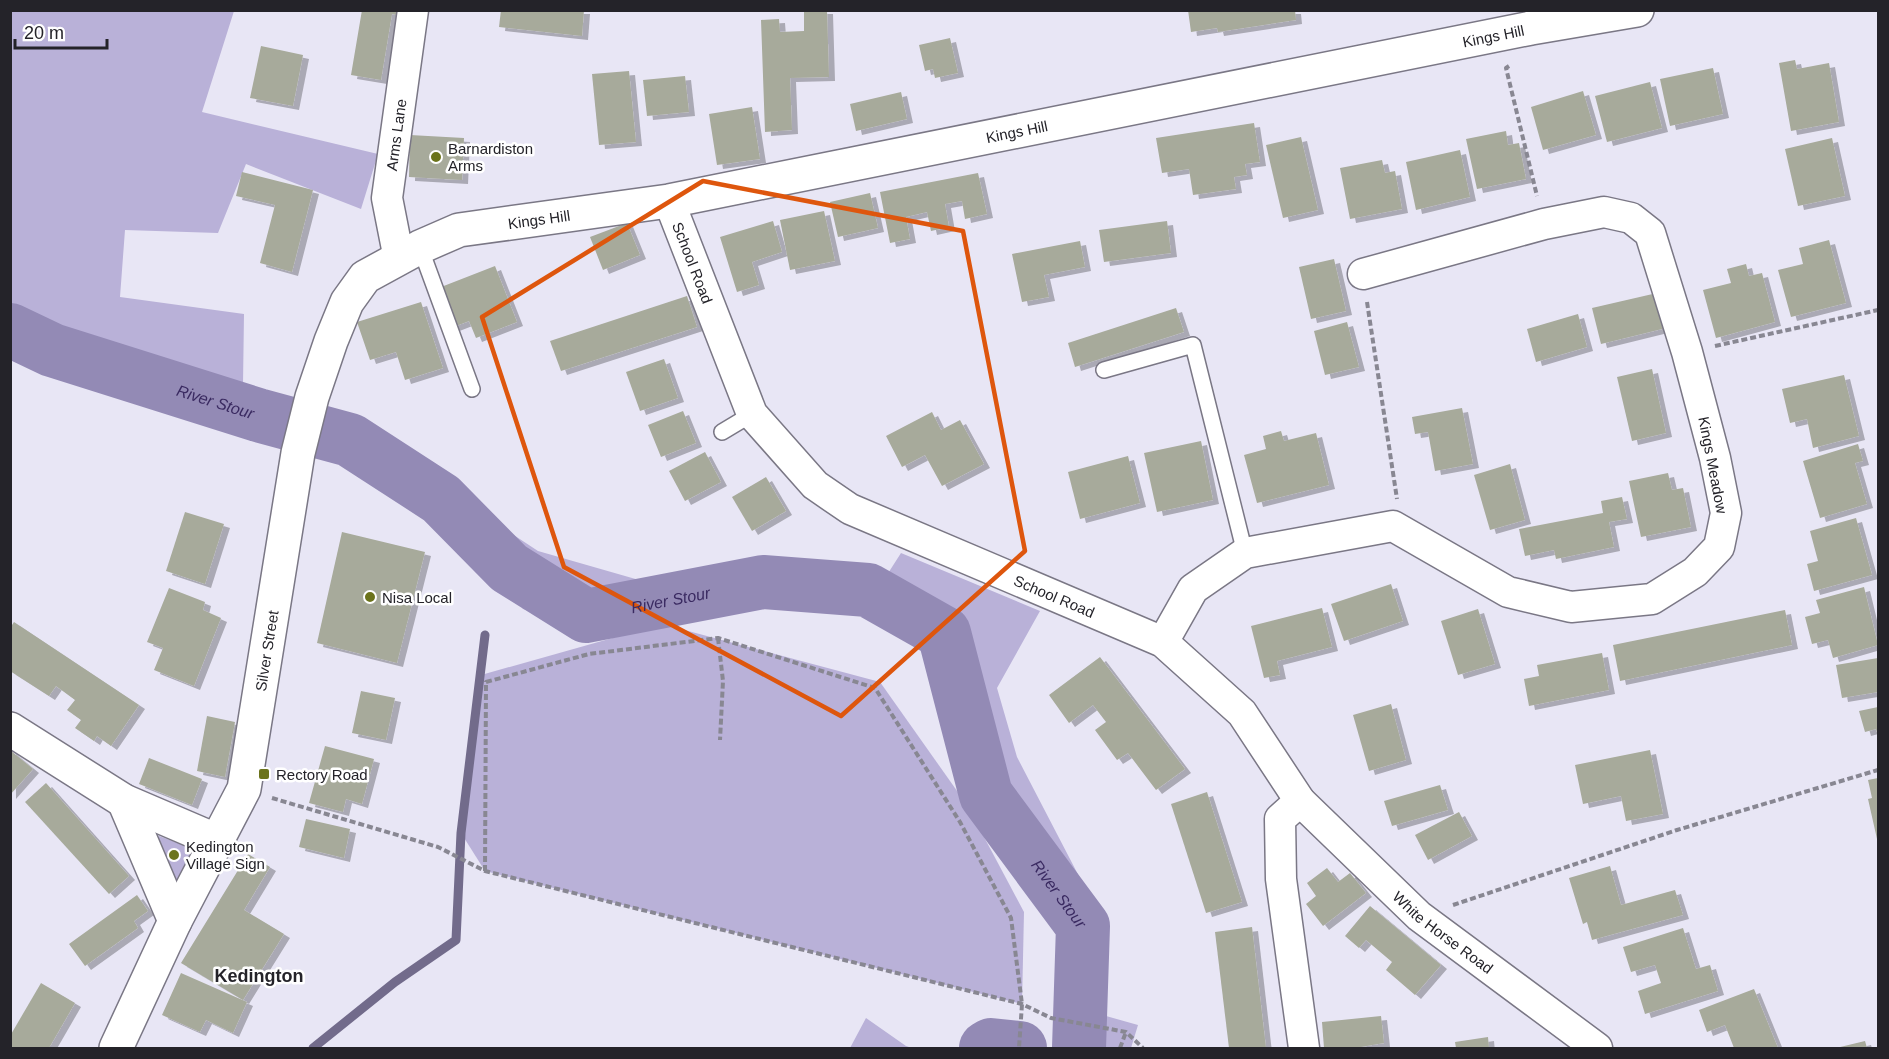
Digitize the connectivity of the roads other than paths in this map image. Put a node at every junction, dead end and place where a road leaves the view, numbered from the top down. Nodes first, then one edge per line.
1 (413, 10) edge
2 (1637, 10) edge
3 (669, 201) junction
4 (409, 253) junction
5 (1363, 274) road end
6 (1104, 370) dead end
7 (472, 389) dead end
8 (752, 414) junction
9 (722, 432) dead end
10 (1245, 553) junction
11 (1163, 642) junction
12 (10, 729) edge
13 (124, 801) junction
14 (1300, 801) junction
15 (215, 840) junction
16 (174, 921) junction
17 (116, 1048) edge
18 (1304, 1048) edge
19 (1597, 1048) edge

1 - 4 street, Arms Lane
2 - 3 street, Kings Hill
3 - 4 street, Kings Hill
3 - 8 street, School Road
4 - 7 lane
4 - 15 street, Silver Street
5 - 10 street, Kings Meadow
6 - 10 lane
8 - 9 lane
8 - 11 street, School Road
10 - 11 street
11 - 14 street, School Road
12 - 13 street
13 - 15 street
13 - 16 street
14 - 18 street
14 - 19 street, White Horse Road
15 - 16 street, Silver Street
16 - 17 street, Silver Street

